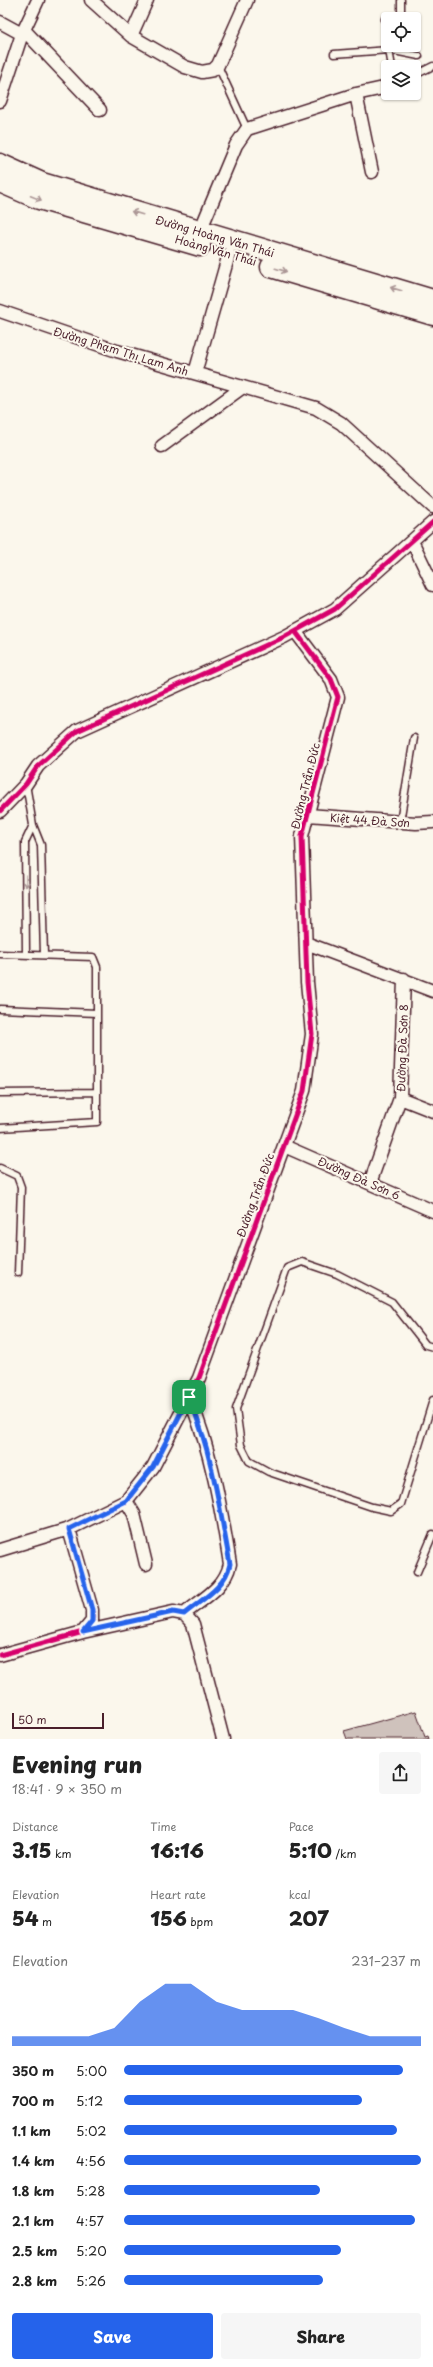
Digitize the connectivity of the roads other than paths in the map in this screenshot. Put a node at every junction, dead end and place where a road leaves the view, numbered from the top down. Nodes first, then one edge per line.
1 (38, 0) edge
2 (91, 0) edge
3 (148, 0) edge
4 (247, 0) edge
5 (401, 0) edge
6 (401, 12) edge
7 (0, 22) edge
8 (23, 32) junction
9 (131, 36) junction
10 (381, 47) edge
11 (407, 52) edge
12 (334, 54) dead end
13 (419, 56) dead end
14 (218, 66) junction
15 (433, 66) edge
16 (421, 72) edge
17 (381, 89) edge
18 (356, 94) junction
19 (0, 101) edge
20 (100, 110) dead end
21 (247, 129) junction
22 (0, 164) edge
23 (372, 172) dead end
24 (0, 182) edge
25 (200, 231) junction
26 (229, 254) junction
27 (433, 300) edge
28 (0, 312) edge
29 (433, 315) edge
30 (195, 373) junction
31 (243, 387) junction
32 (162, 446) dead end
33 (433, 507) edge
34 (433, 522) edge
35 (412, 541) junction
36 (433, 585) edge
37 (295, 631) junction
38 (414, 738) dead end
39 (26, 784) junction
40 (0, 811) edge
41 (308, 815) junction
42 (400, 822) junction
43 (433, 822) edge
44 (33, 825) junction
45 (306, 943) junction
46 (0, 954) edge
47 (26, 954) junction
48 (44, 955) junction
49 (404, 979) junction
50 (433, 991) edge
51 (0, 1009) edge
52 (97, 1013) junction
53 (97, 1092) junction
54 (0, 1093) edge
55 (400, 1098) junction
56 (433, 1111) edge
57 (0, 1128) edge
58 (284, 1146) junction
59 (0, 1168) edge
60 (370, 1183) junction
61 (433, 1211) edge
62 (18, 1273) dead end
63 (433, 1347) edge
64 (189, 1397) junction
65 (433, 1400) edge
66 (126, 1501) junction
67 (69, 1529) junction
68 (433, 1534) edge
69 (0, 1550) edge
70 (146, 1564) dead end
71 (417, 1572) dead end
72 (184, 1614) junction
73 (83, 1632) junction
74 (0, 1654) edge
75 (223, 1739) edge

1 - 8 street
2 - 9 street
3 - 9 street
4 - 14 street
5 - 6 lane
7 - 8 street
8 - 19 street
8 - 20 street
9 - 14 street
10 - 12 lane
11 - 13 lane
14 - 21 lane
15 - 16 lane
17 - 18 street
18 - 21 street
18 - 23 street
21 - 25 street
25 -> 22 main road, Đường Hoàng Văn Thái
24 -> 26 main road, Hoàng Văn Thái
27 -> 25 main road, Đường Hoàng Văn Thái
26 -> 29 main road, Hoàng Văn Thái
26 - 30 street
28 - 30 street, Đường Phạm Thị Lam Anh
30 - 31 street, Đường Phạm Thị Lam Anh
31 - 32 street
31 - 33 street, Đường Phạm Thị Lam Anh
34 - 35 street
35 - 36 street
35 - 37 street
37 - 39 street
37 - 41 street, Đường Trần Đức
38 - 42 lane
39 - 40 street
39 - 44 lane
41 - 42 street, Kiệt 44 Đà Sơn
41 - 45 street, Đường Trần Đức
42 - 43 street, Kiệt 44 Đà Sơn
44 -> 47 lane
44 - 48 lane
45 - 49 street
45 - 58 street, Đường Trần Đức
46 - 47 lane
47 - 48 lane
48 - 52 lane
49 - 50 street
49 - 55 street, Đường Đà Sơn 8
51 - 52 lane
52 - 53 lane
53 - 54 lane
53 - 57 lane
55 - 56 street
55 - 60 street, Đường Đà Sơn 8
58 - 60 street, Đường Đà Sơn 6
58 - 64 street, Đường Trần Đức
59 - 62 lane
60 - 61 street, Đường Đà Sơn 6
63 - 65 lane
64 - 66 street, Đường Trần Đức
64 - 72 street
66 - 67 street, Đường Trần Đức
66 - 70 street
67 - 69 street, Đường Trần Đức
67 - 73 street
68 - 71 lane
72 - 73 street
72 - 75 street
73 - 74 street

